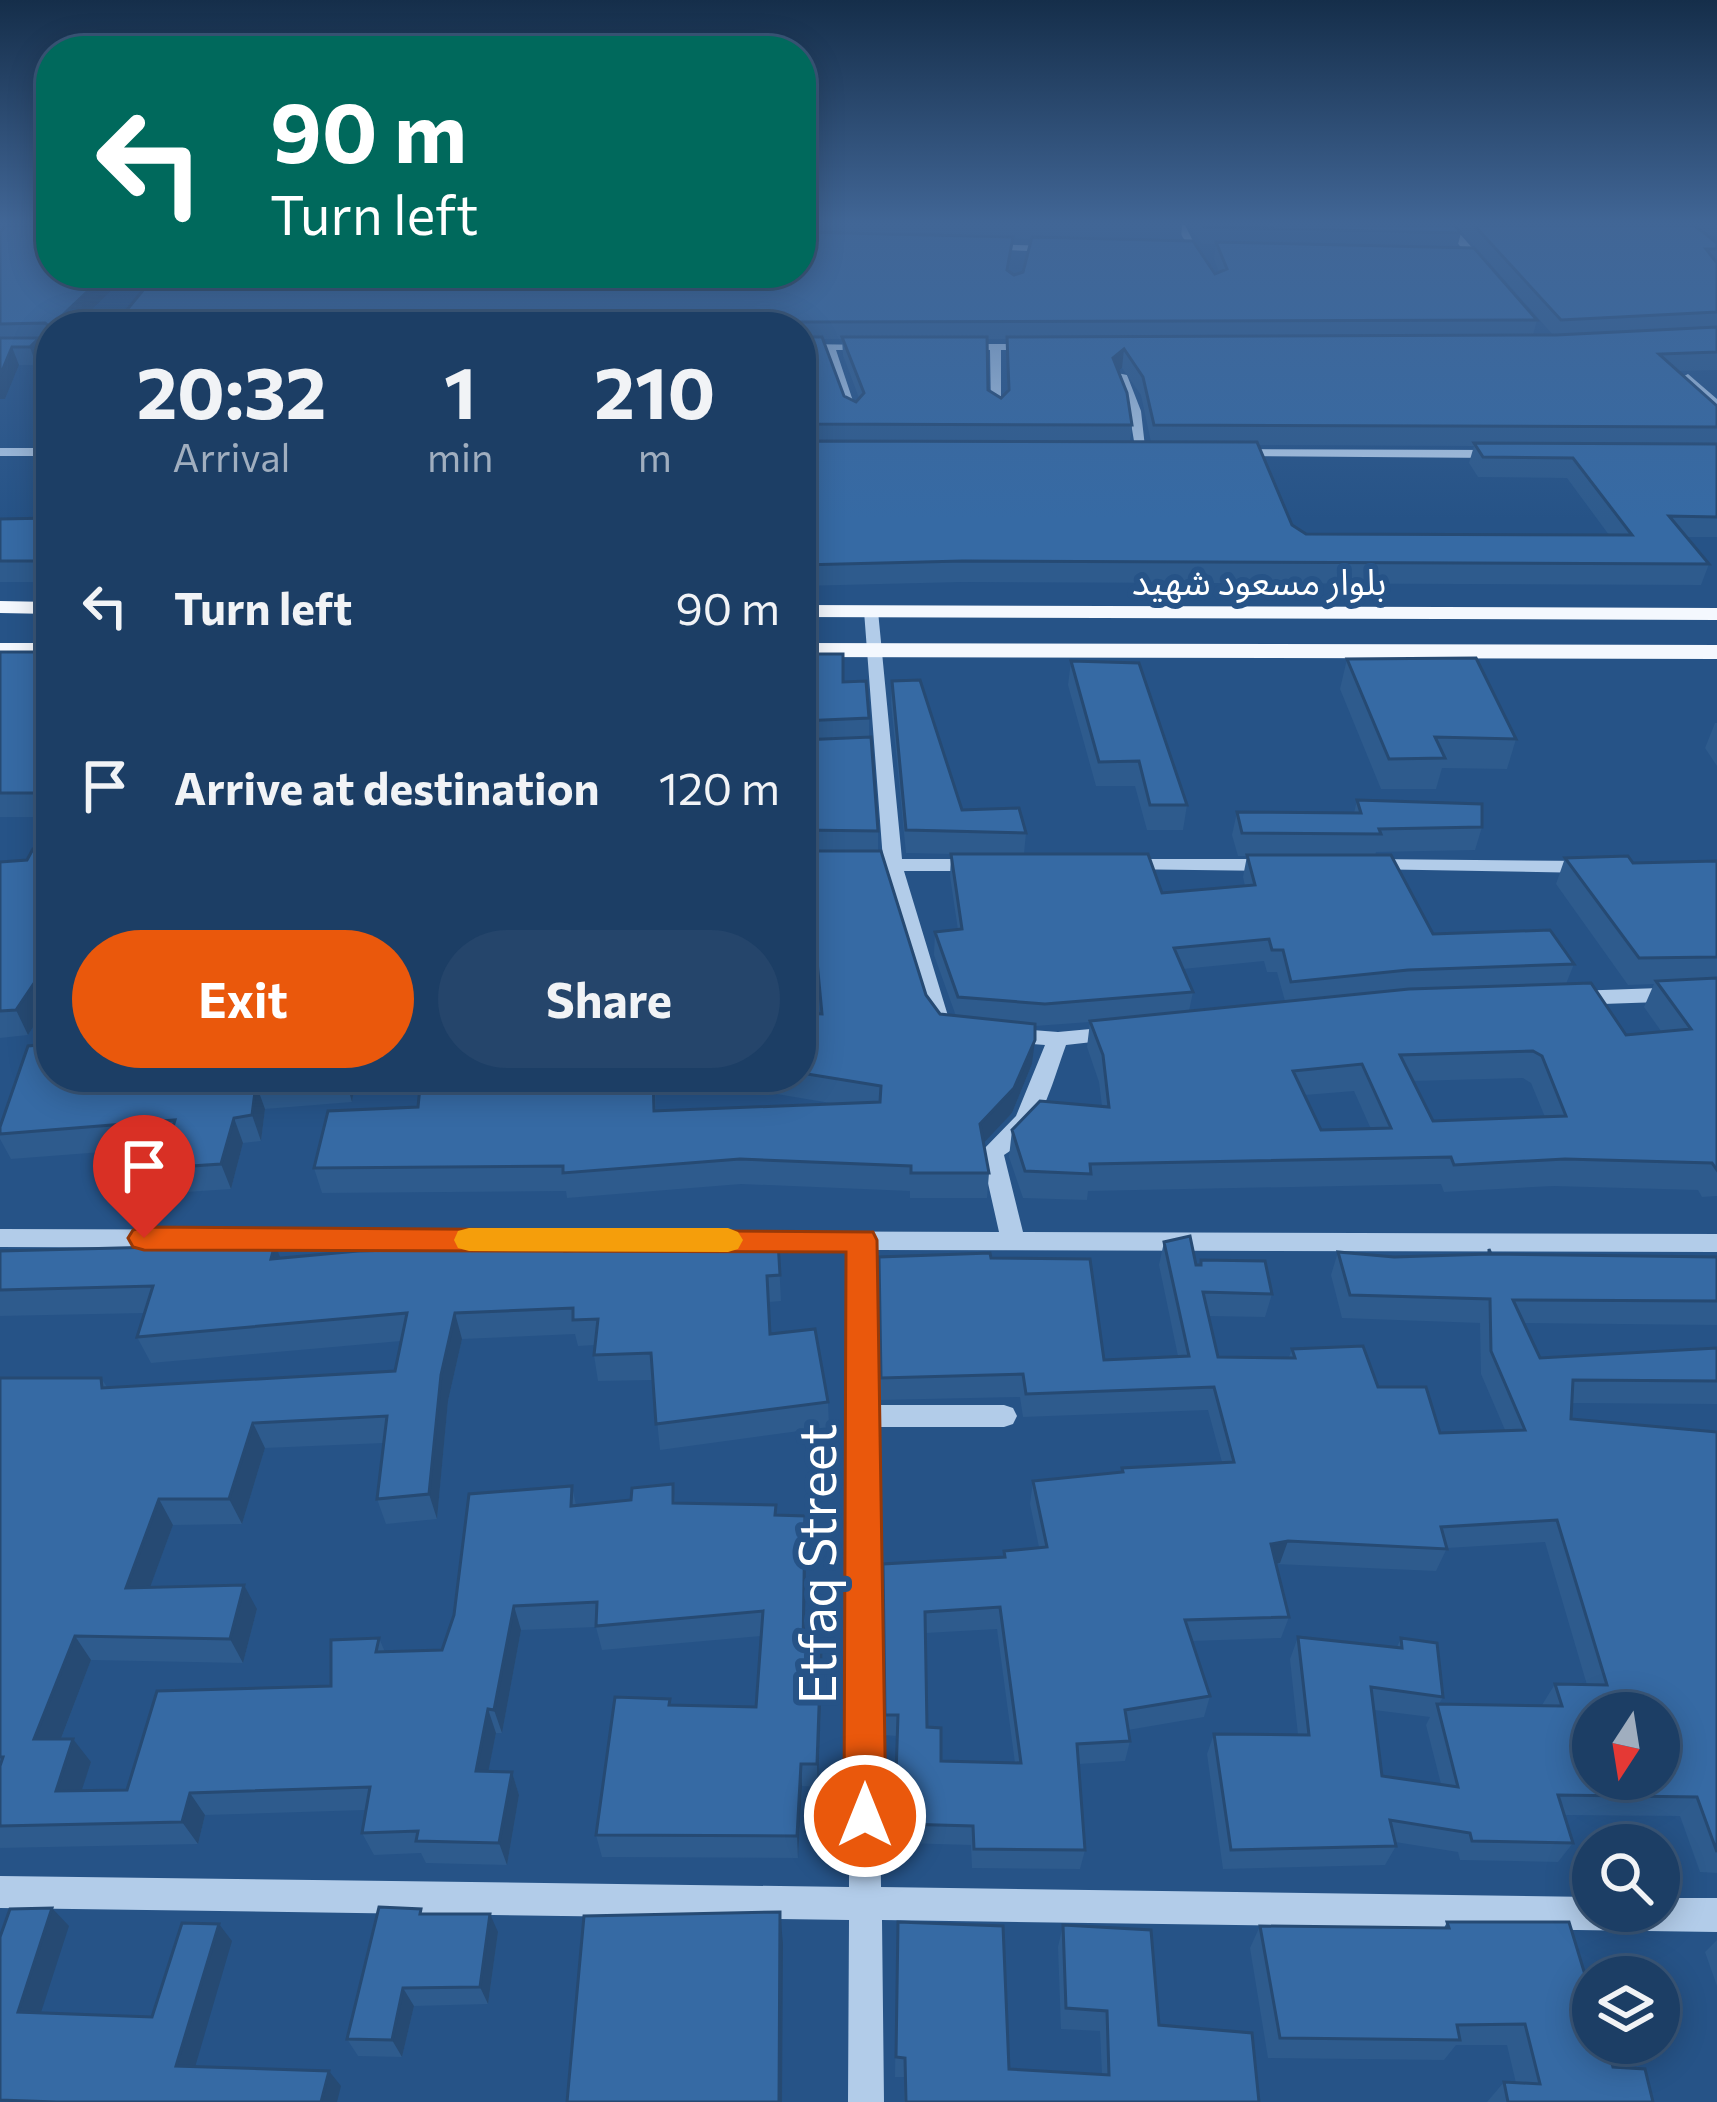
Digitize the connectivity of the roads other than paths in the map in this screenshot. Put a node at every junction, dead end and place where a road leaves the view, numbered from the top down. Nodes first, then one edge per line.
1 (816, 347) edge
2 (829, 347) junction
3 (876, 347) edge
4 (947, 347) edge
5 (995, 347) junction
6 (1042, 347) edge
7 (0, 348) edge
8 (36, 348) edge
9 (1121, 375) edge
10 (1688, 377) edge
11 (1717, 406) edge
12 (997, 409) edge
13 (854, 413) edge
14 (0, 452) edge
15 (36, 452) edge
16 (1119, 453) edge
17 (1142, 453) junction
18 (1166, 453) edge
19 (1214, 453) edge
20 (1502, 454) edge
21 (0, 607) edge
22 (36, 608) edge
23 (816, 611) edge
24 (871, 611) junction
25 (1246, 613) junction
26 (1717, 614) edge
27 (0, 650) edge
28 (36, 650) edge
29 (816, 650) edge
30 (871, 650) junction
31 (1261, 652) junction
32 (1717, 652) edge
33 (881, 751) junction
34 (861, 752) edge
35 (870, 865) edge
36 (893, 865) junction
37 (1008, 865) edge
38 (1101, 865) edge
39 (1285, 865) edge
40 (1354, 865) edge
41 (1604, 867) edge
42 (1717, 993) edge
43 (1559, 998) edge
44 (1127, 1032) edge
45 (1058, 1039) junction
46 (0, 1238) edge
47 (862, 1240) junction
48 (1013, 1241) junction
49 (1710, 1244) edge
50 (1717, 1273) edge
51 (862, 1416) junction
52 (1004, 1416) dead end
53 (0, 1892) edge
54 (866, 1905) junction
55 (1717, 1915) edge
56 (866, 2102) edge

1 - 2 street
2 - 3 street
2 - 13 street
4 - 5 street
5 - 6 street
5 - 12 street
7 - 8 street
9 - 17 street
10 - 11 street
14 - 15 street
16 - 17 street
17 - 18 street
19 - 20 street
21 - 22 main road
23 - 24 main road, بلوار مسعود شهید
24 - 25 main road, بلوار مسعود شهید
24 - 30 street
25 - 26 main road, بلوار مسعود شهید
25 - 31 main road
27 - 28 main road
29 - 30 main road, بلوار مسعود شهید
30 - 31 main road, بلوار مسعود شهید
30 - 33 street
31 - 32 main road, بلوار مسعود شهید
33 - 34 street
33 - 36 street
35 - 36 street
36 - 37 street
36 - 45 street
38 - 39 street
40 - 41 street
42 - 43 street
44 - 45 street
45 - 48 street
46 - 47 street
47 - 48 street
47 - 51 street, Etfaq Street
48 - 49 street
49 - 50 street
51 - 52 street
51 - 54 street, Etfaq Street
53 - 54 street
54 - 55 street
54 - 56 street, Etfaq Street

